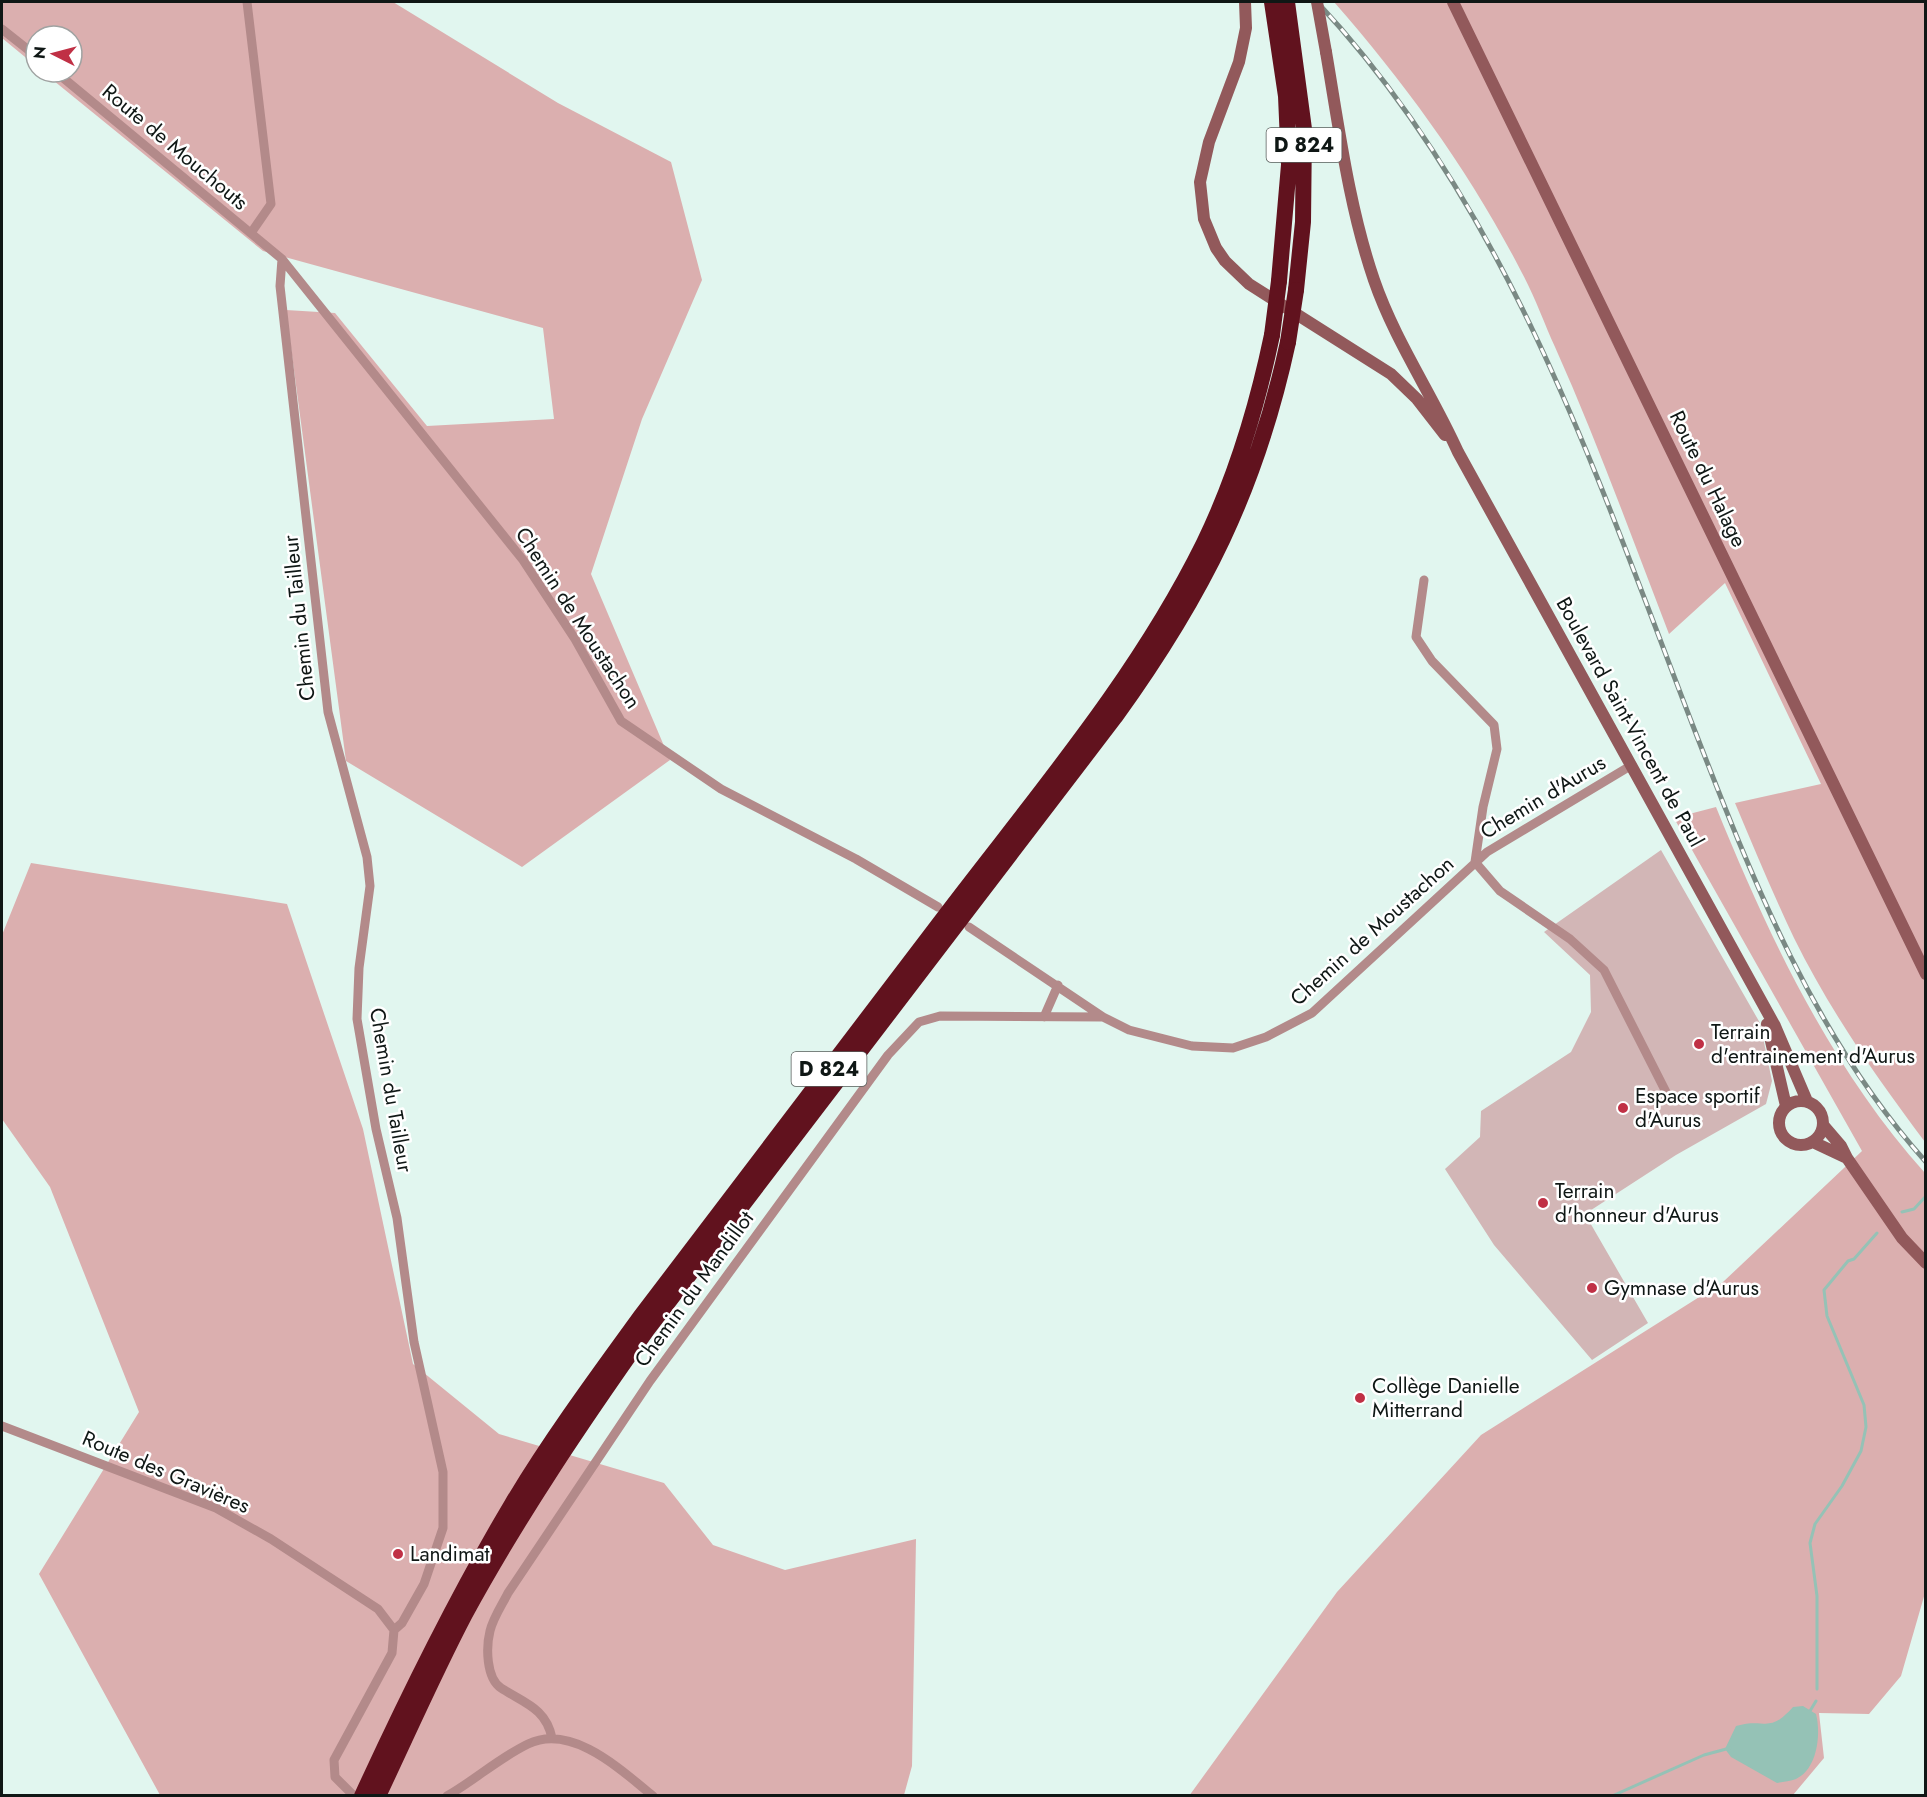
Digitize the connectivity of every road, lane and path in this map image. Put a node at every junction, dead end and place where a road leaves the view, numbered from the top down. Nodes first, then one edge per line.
1 (247, 2) edge
2 (1245, 2) edge
3 (1272, 2) edge
4 (1287, 2) edge
5 (1317, 2) edge
6 (1453, 2) edge
7 (2, 28) edge
8 (24, 46) edge
9 (71, 84) edge
10 (251, 233) junction
11 (272, 250) joint
12 (282, 259) junction
13 (1458, 452) junction
14 (1424, 580) dead end
15 (1632, 765) junction
16 (1475, 862) junction
17 (938, 907) dead end
18 (969, 927) dead end
19 (1926, 974) edge
20 (1058, 986) junction
21 (1765, 1011) junction
22 (1044, 1017) junction
23 (1103, 1017) junction
24 (1667, 1094) dead end
25 (1807, 1101) junction
26 (1786, 1106) junction
27 (1823, 1125) junction
28 (1813, 1142) junction
29 (1847, 1158) junction
30 (1926, 1263) edge
31 (2, 1426) edge
32 (394, 1630) junction
33 (552, 1738) junction
34 (354, 1796) edge
35 (362, 1796) edge
36 (378, 1796) edge
37 (447, 1796) edge
38 (653, 1796) edge

1 - 10 street
2 - 13 main road
3 - 35 highway, D 824, bridge
4 - 36 highway, D 824, bridge
5 - 13 main road, bridge
6 - 19 main road, Route du Halage
7 - 8 street
9 - 10 street, Route de Mouchouts
10 - 11 street, Route de Mouchouts
11 - 12 street, Chemin de Moustachon
12 - 17 street, Chemin de Moustachon
12 - 32 street, Chemin du Tailleur
13 - 15 main road, Boulevard Saint-Vincent de Paul
14 - 16 street
15 - 16 street, Chemin d'Aurus
15 - 21 main road, Boulevard Saint-Vincent de Paul
16 - 23 street, Chemin de Moustachon
16 - 24 street
18 - 20 street, Chemin de Moustachon
20 - 22 street
20 - 23 street, Chemin de Moustachon
21 - 25 main road, Boulevard Saint-Vincent de Paul
21 - 26 main road, Boulevard Saint-Vincent de Paul
22 - 23 street, Chemin du Mandillot
22 - 33 street, Chemin du Mandillot
25 - 26 main road
25 - 27 main road
26 - 28 main road
27 - 28 main road
27 - 29 main road
28 - 29 main road
29 - 30 main road
31 - 32 street, Route des Gravières
32 - 34 street
33 - 37 street
33 - 38 street

